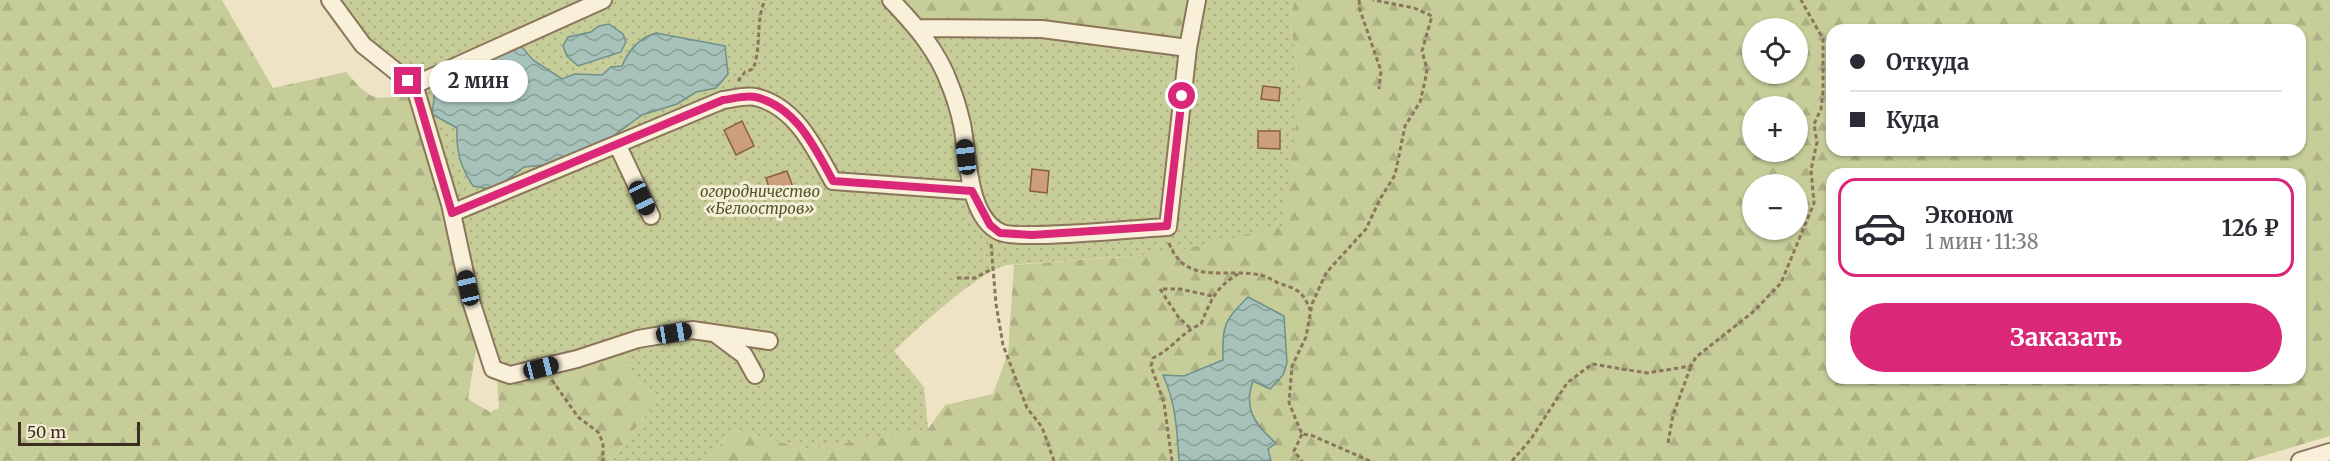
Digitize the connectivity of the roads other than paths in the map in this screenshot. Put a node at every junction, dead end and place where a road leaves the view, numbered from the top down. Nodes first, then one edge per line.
1 (330, 0) edge
2 (603, 0) edge
3 (891, 0) edge
4 (1197, 0) edge
5 (916, 28) junction
6 (1188, 48) junction
7 (412, 86) junction
8 (617, 144) junction
9 (972, 191) junction
10 (452, 213) junction
11 (651, 216) dead end
12 (713, 333) junction
13 (769, 341) dead end
14 (755, 375) dead end
15 (2330, 452) edge
16 (2300, 461) edge

1 - 7 street
2 - 7 street
3 - 5 street
4 - 6 street
5 - 6 street
5 - 9 street
6 - 9 street
7 - 10 street
8 - 9 street
8 - 10 street
8 - 11 street
10 - 12 street
12 - 13 street
12 - 14 street
15 - 16 street

